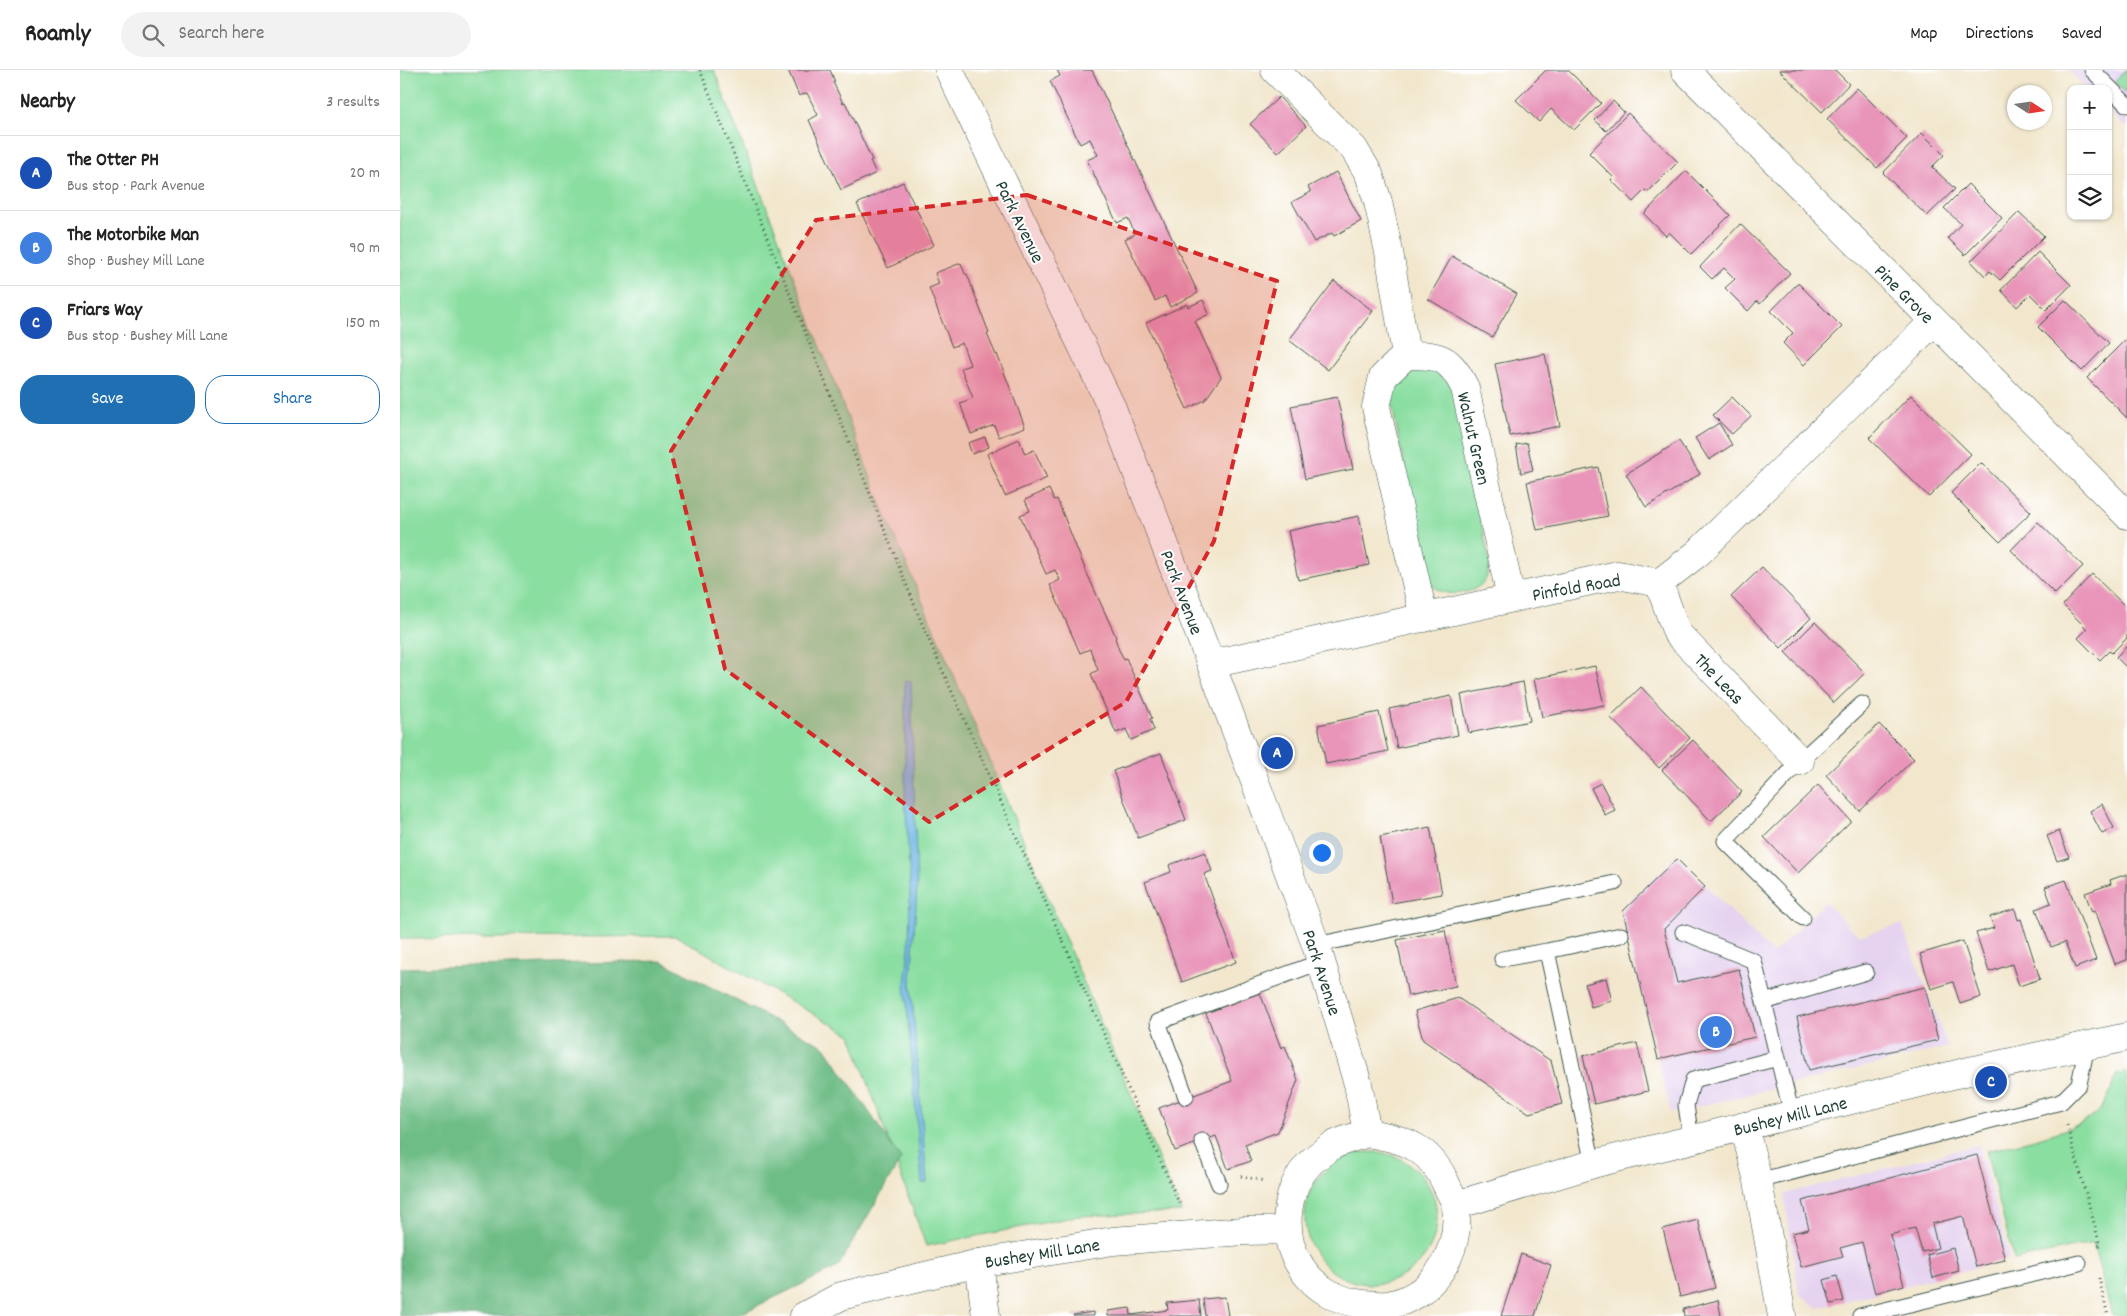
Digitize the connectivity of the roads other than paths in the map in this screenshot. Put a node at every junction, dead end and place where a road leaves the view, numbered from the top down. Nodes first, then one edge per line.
1 (949, 70) edge
2 (1275, 70) edge
3 (1685, 70) edge
4 (2092, 70) edge
5 (2127, 105) edge
6 (1933, 322) junction
7 (1406, 355) junction
8 (2127, 515) edge
9 (1660, 583) junction
10 (1511, 598) junction
11 (1424, 618) junction
12 (1210, 664) junction
13 (1862, 704) dead end
14 (1800, 761) junction
15 (1615, 883) dead end
16 (1802, 918) dead end
17 (1683, 932) dead end
18 (1621, 935) dead end
19 (1547, 951) junction
20 (1318, 954) junction
21 (1502, 959) dead end
22 (1866, 972) dead end
23 (1764, 1002) junction
24 (2127, 1037) edge
25 (2088, 1046) junction
26 (1778, 1058) junction
27 (1186, 1097) dead end
28 (1792, 1115) junction
29 (1744, 1126) junction
30 (1367, 1133) junction
31 (1691, 1139) junction
32 (1202, 1141) dead end
33 (1593, 1164) junction
34 (1216, 1177) road end
35 (1758, 1181) junction
36 (1456, 1206) junction
37 (1288, 1230) junction
38 (978, 1263) junction
39 (2079, 1263) dead end
40 (1386, 1311) edge
41 (804, 1316) edge
42 (986, 1316) edge
43 (1782, 1316) edge
44 (1860, 1316) edge

1 - 12 street, Park Avenue
2 - 7 street
3 - 6 street, Pine Grove
4 - 5 lane
6 - 8 street, Pine Grove
6 - 9 street
7 - 10 street, Walnut Green
7 - 11 street
9 - 10 street, Pinfold Road
9 - 14 street, The Leas
10 - 11 street, Pinfold Road
11 - 12 street, Pinfold Road
12 - 20 street, Park Avenue
13 - 14 lane
14 - 16 lane
15 - 20 lane
17 - 23 lane
18 - 19 lane
19 - 21 lane
19 - 33 lane
20 - 27 lane
20 - 30 street, Park Avenue
22 - 23 lane
23 - 26 lane
24 - 25 street, Bushey Mill Lane
25 - 28 street, Bushey Mill Lane
25 - 35 lane
26 - 28 lane
26 - 31 lane
28 - 29 street, Bushey Mill Lane
29 - 31 street, Bushey Mill Lane
29 - 35 street
30 - 36 street
30 - 37 street
31 - 33 street, Bushey Mill Lane
32 - 34 lane
33 - 36 street, Bushey Mill Lane
35 - 43 street
36 - 40 street
37 - 38 street, Bushey Mill Lane
37 - 40 street
38 - 41 street, Bushey Mill Lane
38 - 42 street
39 - 44 lane

